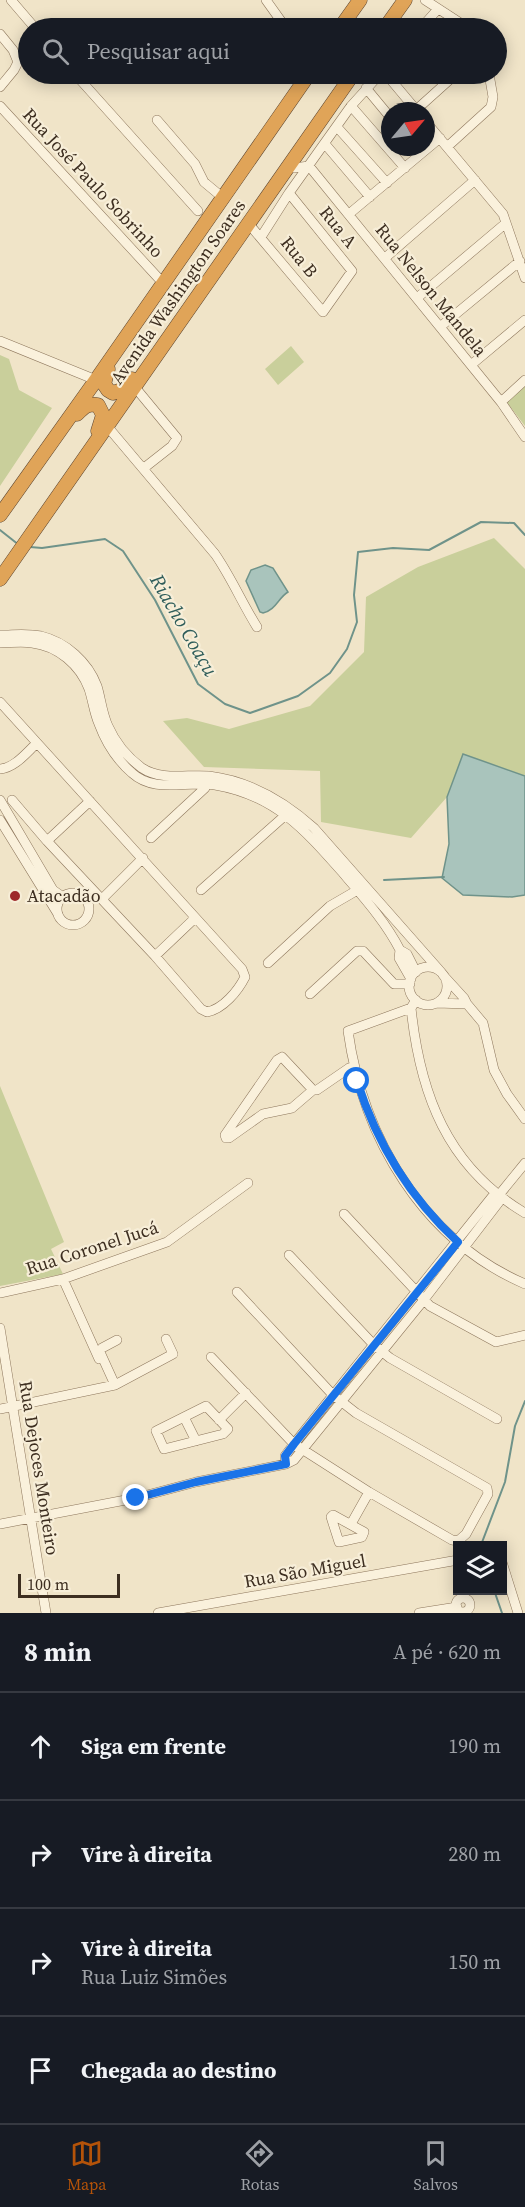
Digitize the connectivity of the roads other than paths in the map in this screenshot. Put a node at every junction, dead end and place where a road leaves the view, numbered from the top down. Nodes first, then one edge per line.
1 (11, 0) edge
2 (279, 0) edge
3 (360, 0) edge
4 (405, 0) edge
5 (424, 0) edge
6 (269, 4) edge
7 (438, 9) junction
8 (26, 18) edge
9 (279, 18) edge
10 (347, 18) edge
11 (392, 18) edge
12 (430, 18) edge
13 (452, 18) edge
14 (0, 34) edge
15 (84, 84) edge
16 (302, 84) edge
17 (346, 84) edge
18 (370, 84) edge
19 (394, 84) edge
20 (445, 84) edge
21 (491, 84) edge
22 (0, 87) edge
23 (366, 88) junction
24 (409, 102) edge
25 (425, 102) edge
26 (0, 106) edge
27 (351, 106) junction
28 (381, 106) edge
29 (157, 120) dead end
30 (337, 126) junction
31 (435, 132) edge
32 (440, 138) junction
33 (435, 141) edge
34 (325, 144) junction
35 (302, 147) junction
36 (447, 147) junction
37 (414, 156) edge
38 (311, 162) junction
39 (289, 164) junction
40 (405, 168) junction
41 (475, 180) junction
42 (387, 183) junction
43 (289, 193) junction
44 (222, 197) junction
45 (370, 197) junction
46 (198, 211) dead end
47 (349, 214) junction
48 (248, 223) junction
49 (507, 223) junction
50 (261, 237) junction
51 (385, 258) junction
52 (520, 261) junction
53 (525, 278) edge
54 (162, 282) junction
55 (417, 298) junction
56 (323, 312) joint
57 (525, 320) edge
58 (440, 327) junction
59 (0, 341) edge
60 (115, 353) junction
61 (471, 365) junction
62 (144, 372) junction
63 (96, 380) junction
64 (525, 380) edge
65 (134, 386) junction
66 (501, 402) junction
67 (66, 423) junction
68 (107, 426) junction
69 (525, 437) edge
70 (93, 444) junction
71 (144, 468) junction
72 (2, 511) edge
73 (0, 579) edge
74 (257, 627) dead end
75 (0, 634) edge
76 (0, 643) edge
77 (0, 702) edge
78 (37, 742) junction
79 (127, 761) junction
80 (142, 768) junction
81 (0, 769) edge
82 (157, 774) junction
83 (136, 776) junction
84 (168, 780) junction
85 (207, 780) junction
86 (156, 785) junction
87 (0, 800) edge
88 (12, 801) dead end
89 (90, 801) junction
90 (289, 812) junction
91 (0, 820) edge
92 (151, 838) dead end
93 (47, 841) junction
94 (142, 858) junction
95 (361, 888) junction
96 (201, 890) dead end
97 (63, 897) junction
98 (102, 900) junction
99 (58, 914) junction
100 (195, 918) junction
101 (409, 935) junction
102 (399, 947) junction
103 (155, 956) junction
104 (427, 956) junction
105 (267, 963) dead end
106 (442, 974) junction
107 (411, 975) junction
108 (310, 994) dead end
109 (437, 1003) junction
110 (413, 1004) junction
111 (466, 1004) junction
112 (353, 1062) junction
113 (313, 1090) junction
114 (250, 1099) junction
115 (263, 1114) junction
116 (525, 1119) edge
117 (525, 1163) edge
118 (248, 1183) dead end
119 (499, 1195) junction
120 (525, 1213) edge
121 (344, 1214) dead end
122 (461, 1245) junction
123 (289, 1255) dead end
124 (63, 1279) junction
125 (525, 1284) edge
126 (237, 1292) dead end
127 (0, 1293) edge
128 (420, 1297) junction
129 (0, 1328) edge
130 (525, 1335) edge
131 (166, 1339) dead end
132 (117, 1340) dead end
133 (378, 1349) junction
134 (211, 1357) dead end
135 (114, 1386) junction
136 (246, 1393) junction
137 (338, 1398) junction
138 (12, 1406) junction
139 (0, 1408) edge
140 (184, 1417) junction
141 (497, 1419) dead end
142 (219, 1420) junction
143 (196, 1441) junction
144 (298, 1446) junction
145 (369, 1492) junction
146 (31, 1518) junction
147 (0, 1524) edge
148 (351, 1524) dead end
149 (453, 1561) edge
150 (507, 1578) edge
151 (457, 1607) dead end
152 (46, 1613) edge
153 (158, 1613) edge
154 (419, 1613) edge
155 (518, 1613) edge

1 - 8 street
2 - 6 street
3 - 10 highway
4 - 11 highway
5 - 7 street
6 - 9 street
7 - 12 street
7 - 13 street
14 - 22 street
15 - 46 street
16 - 44 highway, Avenida Washington Soares
17 - 35 highway, Avenida Washington Soares
18 - 23 street, Avenida Washington Soares
19 - 24 street
20 - 25 street
21 - 36 street
23 - 27 street, Avenida Washington Soares
23 - 28 street
26 - 54 street, Rua José Paulo Sobrinho
27 - 30 street, Avenida Washington Soares
27 - 40 street
29 - 44 street
30 - 34 street, Avenida Washington Soares
30 - 42 street
31 - 32 street
32 - 33 street
32 - 36 street
34 - 38 street, Avenida Washington Soares
34 - 45 street
35 - 38 street, Rua Nelson Mandela
35 - 39 highway, Avenida Washington Soares
36 - 41 street
37 - 40 street
38 - 39 street
38 - 43 street, Avenida Washington Soares
38 - 47 street, Rua Nelson Mandela
39 - 48 highway, Avenida Washington Soares
40 - 42 street
41 - 49 street
41 - 51 street
42 - 45 street
43 - 50 street, Avenida Washington Soares
43 - 56 street, Rua A
44 - 54 highway, Avenida Washington Soares
45 - 47 street
47 - 51 street, Rua Nelson Mandela
48 - 50 street, Rua B
48 - 62 highway, Avenida Washington Soares
49 - 52 street
49 - 55 street
50 - 56 street, Rua B
51 - 55 street, Rua Nelson Mandela
52 - 53 street
52 - 58 street
54 - 60 highway, Avenida Washington Soares
55 - 58 street, Rua Nelson Mandela
57 - 61 street
58 - 61 street, Rua Nelson Mandela
59 - 63 street
60 - 62 highway
60 - 63 highway, Avenida Washington Soares
61 - 66 street, Rua Nelson Mandela
62 - 65 highway, Avenida Washington Soares
63 - 67 highway, Avenida Washington Soares
64 - 66 street
65 - 68 highway, Avenida Washington Soares
65 - 71 street
66 - 69 street, Rua Nelson Mandela
67 - 70 highway
67 - 72 highway, Avenida Washington Soares
68 - 70 highway, Avenida Washington Soares
68 - 71 street
70 - 73 highway, Avenida Washington Soares
71 - 74 street
75 - 79 street
76 - 79 street
77 - 78 street
78 - 81 street
78 - 89 street
79 - 80 street
79 - 83 street
80 - 82 street
80 - 83 street
82 - 84 street
82 - 86 street
83 - 86 street
84 - 85 street
84 - 86 street
85 - 90 street
85 - 92 street
87 - 97 street
88 - 93 street
89 - 93 street
89 - 94 street
90 - 95 street
90 - 96 street
91 - 99 street
93 - 98 street
94 - 98 street
94 - 100 street
95 - 101 street
95 - 102 street
95 - 105 street
97 - 99 street
97 - 99 street
98 - 103 street
100 - 103 street
100 - 103 street
101 - 102 street
101 - 104 street
102 - 107 street
104 - 106 street
104 - 107 street
106 - 107 street
106 - 109 street
106 - 111 street
107 - 108 street
107 - 110 street
109 - 110 street
109 - 111 street
110 - 112 street
110 - 119 street
111 - 116 street
112 - 113 street
112 - 122 street
113 - 114 street
113 - 115 street
114 - 115 street
114 - 115 street
117 - 119 street
118 - 124 street, Rua Coronel Jucá
119 - 120 street
119 - 122 street
121 - 128 street
122 - 125 street
122 - 128 street
123 - 133 street
124 - 127 street, Rua Coronel Jucá
124 - 135 street
126 - 137 street
128 - 130 street
128 - 133 street
129 - 138 street, Rua Dejoces Monteiro
131 - 135 street
132 - 135 street
133 - 137 street
133 - 141 street
134 - 136 street
135 - 138 street
136 - 142 street
136 - 144 street
137 - 144 street
137 - 145 street
138 - 139 street
138 - 146 street, Rua Dejoces Monteiro
140 - 142 street
140 - 143 street
140 - 143 street
142 - 143 street
144 - 145 street
144 - 146 street
145 - 148 street
146 - 147 street
146 - 152 street, Rua Dejoces Monteiro
149 - 153 street, Rua São Miguel
150 - 155 street
151 - 154 street

